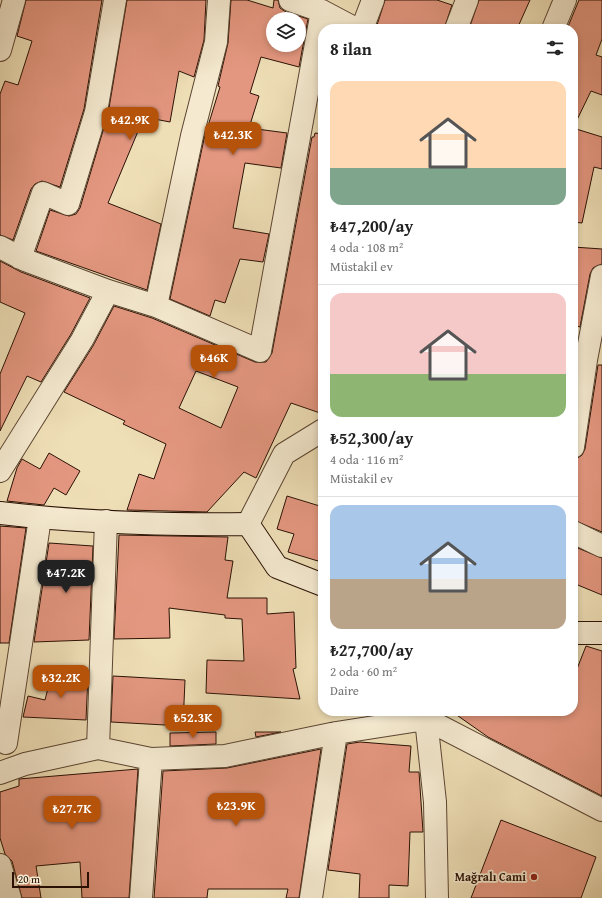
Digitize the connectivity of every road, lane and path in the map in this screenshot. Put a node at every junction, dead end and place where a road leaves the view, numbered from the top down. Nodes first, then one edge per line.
1 (14, 0) edge
2 (115, 0) edge
3 (219, 0) edge
4 (290, 0) edge
5 (373, 0) edge
6 (467, 0) edge
7 (565, 0) edge
8 (322, 12) junction
9 (320, 24) edge
10 (346, 24) edge
11 (364, 24) edge
12 (458, 24) edge
13 (555, 24) edge
14 (318, 34) edge
15 (0, 50) edge
16 (0, 247) edge
17 (20, 258) junction
18 (602, 276) edge
19 (108, 291) junction
20 (156, 306) junction
21 (579, 359) edge
22 (578, 374) edge
23 (318, 433) edge
24 (0, 471) edge
25 (0, 513) edge
26 (40, 518) junction
27 (106, 521) junction
28 (248, 524) junction
29 (578, 534) edge
30 (602, 546) edge
31 (318, 583) edge
32 (578, 633) edge
33 (602, 633) edge
34 (423, 716) edge
35 (428, 716) edge
36 (430, 716) edge
37 (336, 733) junction
38 (3, 742) edge
39 (98, 748) junction
40 (151, 759) junction
41 (25, 764) junction
42 (0, 773) edge
43 (602, 810) edge
44 (0, 865) edge
45 (10, 898) edge
46 (141, 898) edge
47 (311, 898) edge
48 (437, 898) edge

1 - 15 street
2 - 17 street
3 - 20 street
4 - 8 street
5 - 11 street
6 - 12 street
7 - 13 street
8 - 9 street
8 - 10 street
14 - 20 street
16 - 17 street
17 - 19 street
18 - 21 street
19 - 20 street
19 - 24 street
21 - 22 street
23 - 28 street
25 - 26 street
26 - 27 street
26 - 38 street
27 - 28 street
27 - 39 street
28 - 31 street
29 - 30 street
32 - 33 street
34 - 37 street
35 - 48 street
36 - 43 street
37 - 40 street
37 - 47 street
38 - 41 street
39 - 40 street
39 - 41 street
40 - 46 street
41 - 42 street
44 - 45 street

